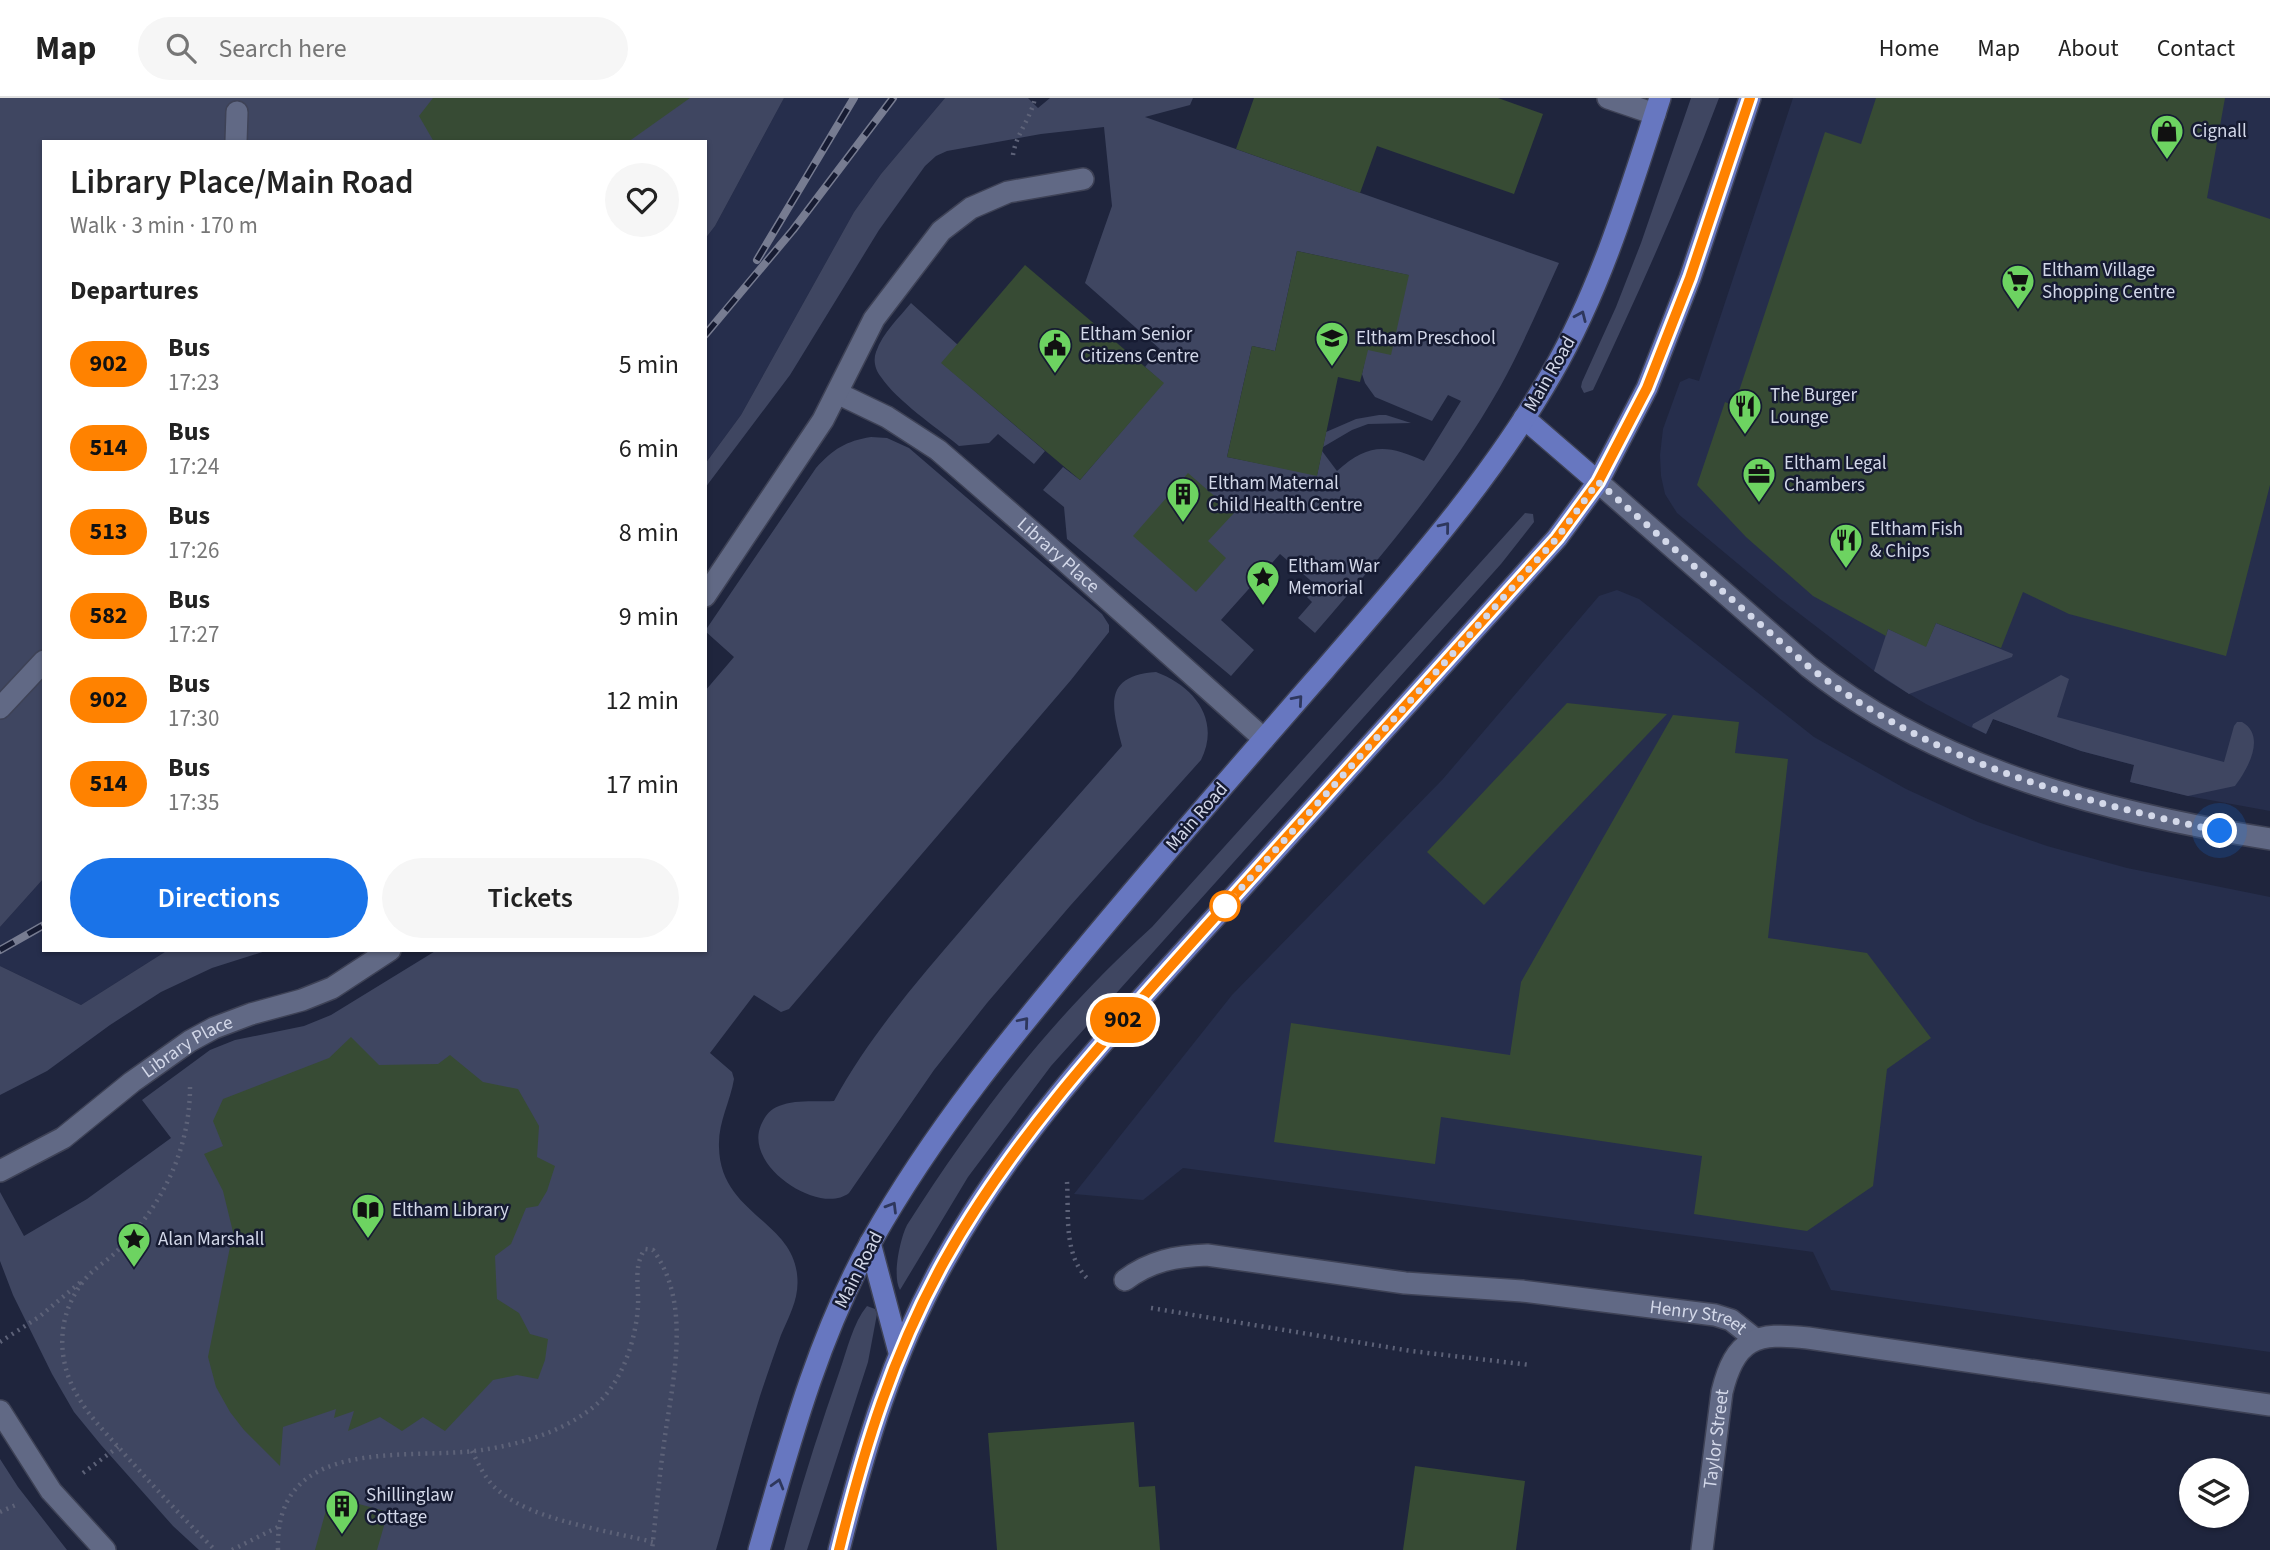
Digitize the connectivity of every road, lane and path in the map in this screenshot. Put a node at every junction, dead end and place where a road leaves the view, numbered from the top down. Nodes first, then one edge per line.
1 (1035, 98) edge
2 (1608, 98) edge
3 (1750, 98) edge
4 (1658, 106) edge
5 (237, 112) dead end
6 (236, 140) edge
7 (1083, 179) dead end
8 (1008, 192) junction
9 (837, 393) junction
10 (1524, 418) junction
11 (1598, 482) junction
12 (707, 593) edge
13 (42, 663) edge
14 (0, 708) edge
15 (1264, 739) junction
16 (2270, 839) edge
17 (387, 952) edge
18 (190, 1041) junction
19 (0, 1171) edge
20 (1067, 1182) dead end
21 (870, 1243) junction
22 (87, 1277) junction
23 (1125, 1280) dead end
24 (1097, 1285) dead end
25 (1143, 1306) dead end
26 (1755, 1339) junction
27 (0, 1342) edge
28 (899, 1352) junction
29 (1530, 1365) dead end
30 (2270, 1405) edge
31 (0, 1411) edge
32 (472, 1451) junction
33 (278, 1527) junction
34 (653, 1542) junction
35 (105, 1550) edge
36 (215, 1550) edge
37 (232, 1550) edge
38 (278, 1550) edge
39 (652, 1550) edge
40 (759, 1550) edge
41 (839, 1550) edge
42 (1702, 1550) edge

1 - 8 path
2 - 4 street
3 - 11 main road
10 -> 4 main road, Main Road
5 - 6 street
7 - 8 street
8 - 9 street
9 - 12 street
9 - 15 street, Library Place
10 - 11 main road
15 -> 10 main road, Main Road
11 - 16 street
11 - 28 main road
13 - 14 street
21 -> 15 main road, Main Road
17 - 18 street, Library Place
18 - 19 street, Library Place
18 - 22 path
20 - 24 path
21 - 28 main road
40 -> 21 main road, Main Road
22 - 27 path
22 - 36 path
23 - 26 street, Henry Street
25 - 29 path
26 - 30 street, Henry Street
26 - 42 street, Taylor Street
28 - 41 main road
31 - 35 street
32 - 33 path
32 - 34 path
32 - 34 path
33 - 37 path
33 - 38 path
34 - 39 path

